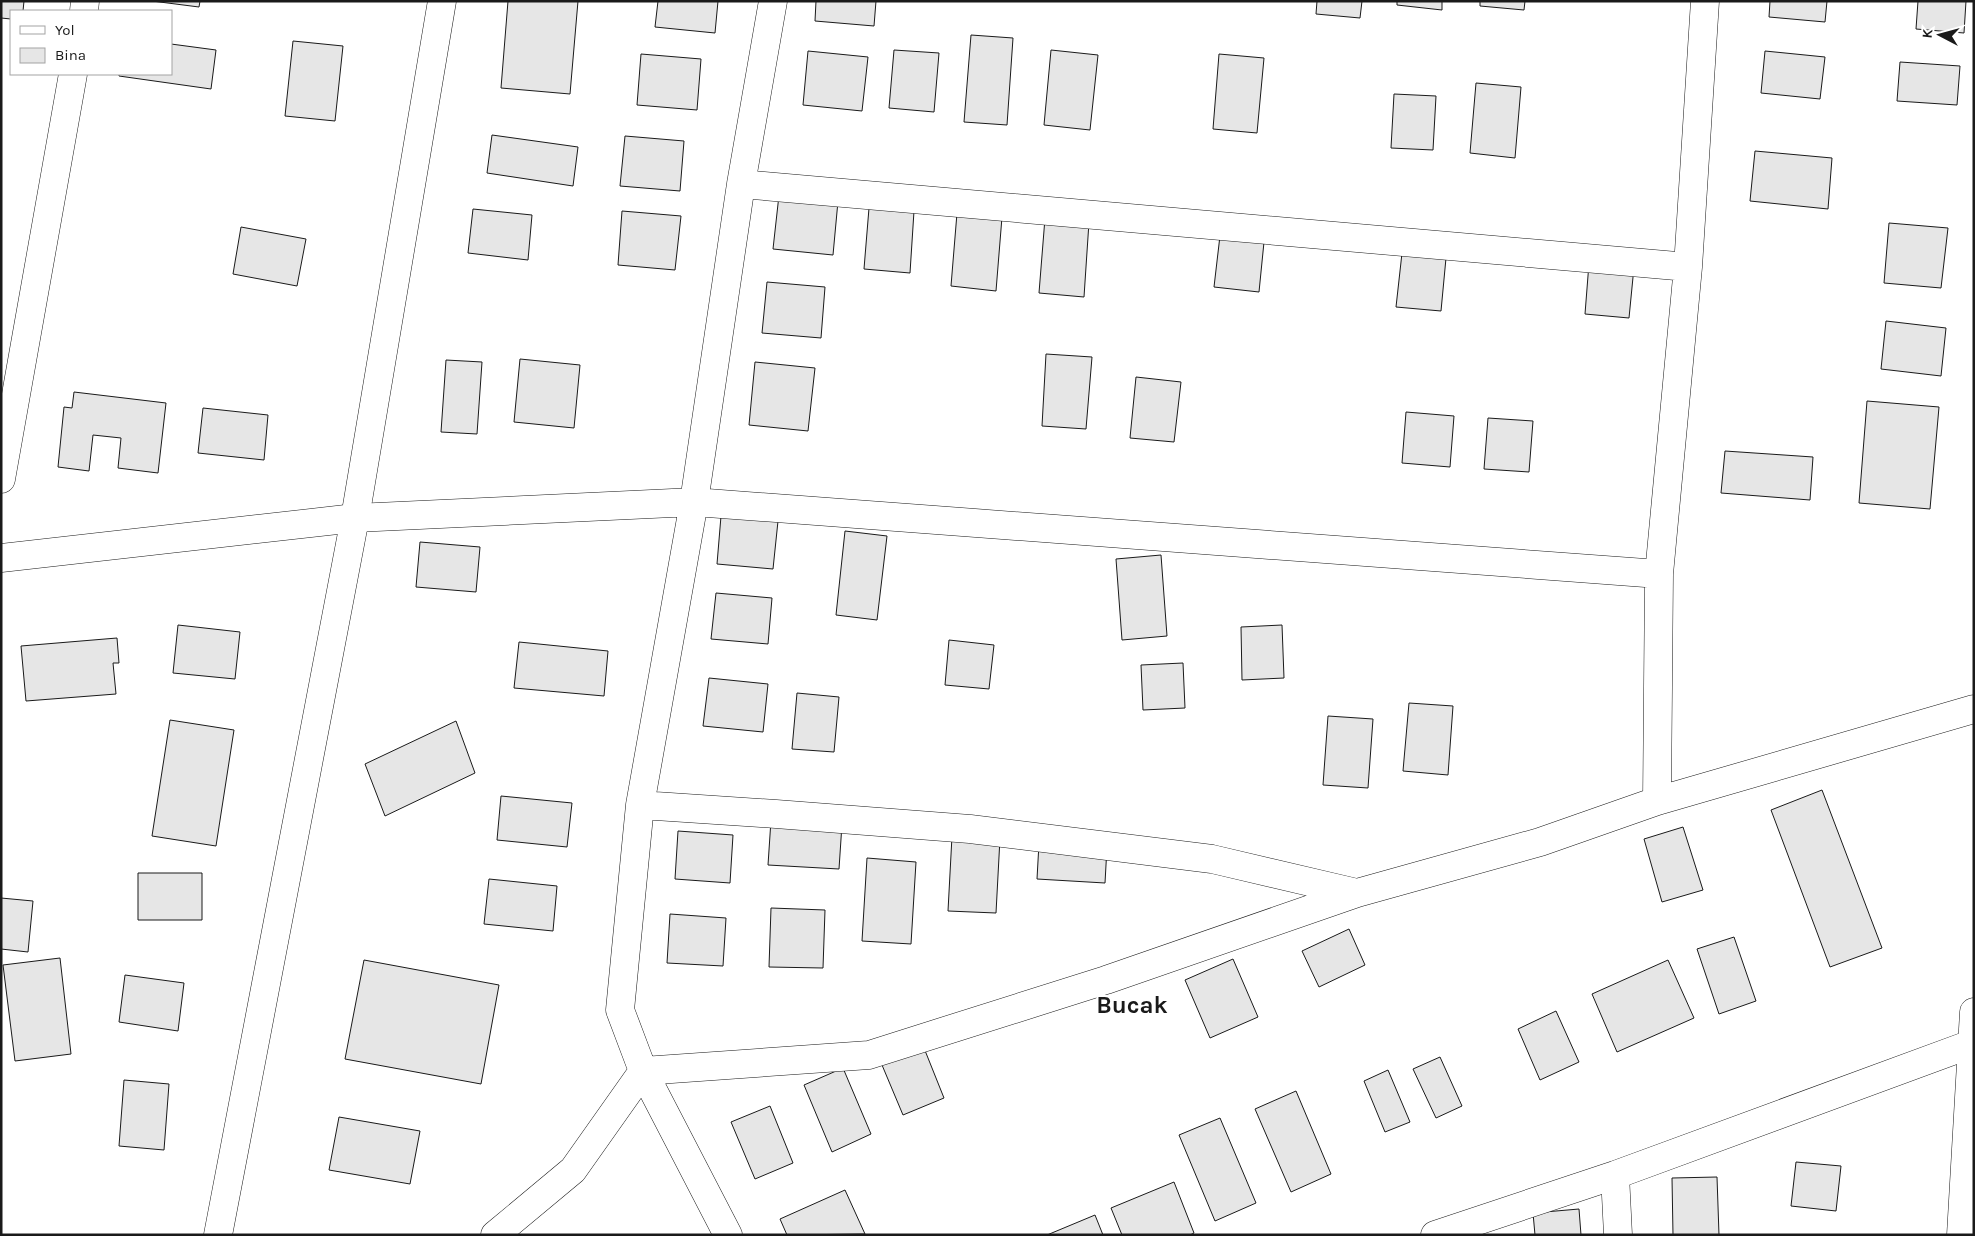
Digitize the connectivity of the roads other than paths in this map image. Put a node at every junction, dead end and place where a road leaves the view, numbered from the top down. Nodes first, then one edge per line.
1 (442, 1) edge
2 (773, 1) edge
3 (1706, 1) edge
4 (73, 75) edge
5 (741, 184) junction
6 (1688, 267) junction
7 (1, 479) edge
8 (694, 502) junction
9 (355, 518) junction
10 (1, 558) edge
11 (1659, 574) junction
12 (1974, 709) edge
13 (1657, 801) junction
14 (640, 806) junction
15 (1357, 893) junction
16 (1974, 1012) edge
17 (1973, 1044) edge
18 (643, 1071) junction
19 (1615, 1175) junction
20 (218, 1235) edge
21 (495, 1235) edge
22 (728, 1235) edge
23 (1434, 1235) edge
24 (1618, 1235) edge
25 (1961, 1235) edge

1 - 9 street
2 - 5 street
3 - 6 street
4 - 7 street
5 - 6 street
5 - 8 street
6 - 11 street
8 - 9 street
8 - 11 street
8 - 14 street
9 - 10 street
9 - 20 street
11 - 13 street
12 - 13 street
13 - 15 street
14 - 15 street
14 - 18 street
15 - 18 street
16 - 17 street
17 - 19 street
17 - 25 street
18 - 21 street
18 - 22 street
19 - 23 street
19 - 24 street

